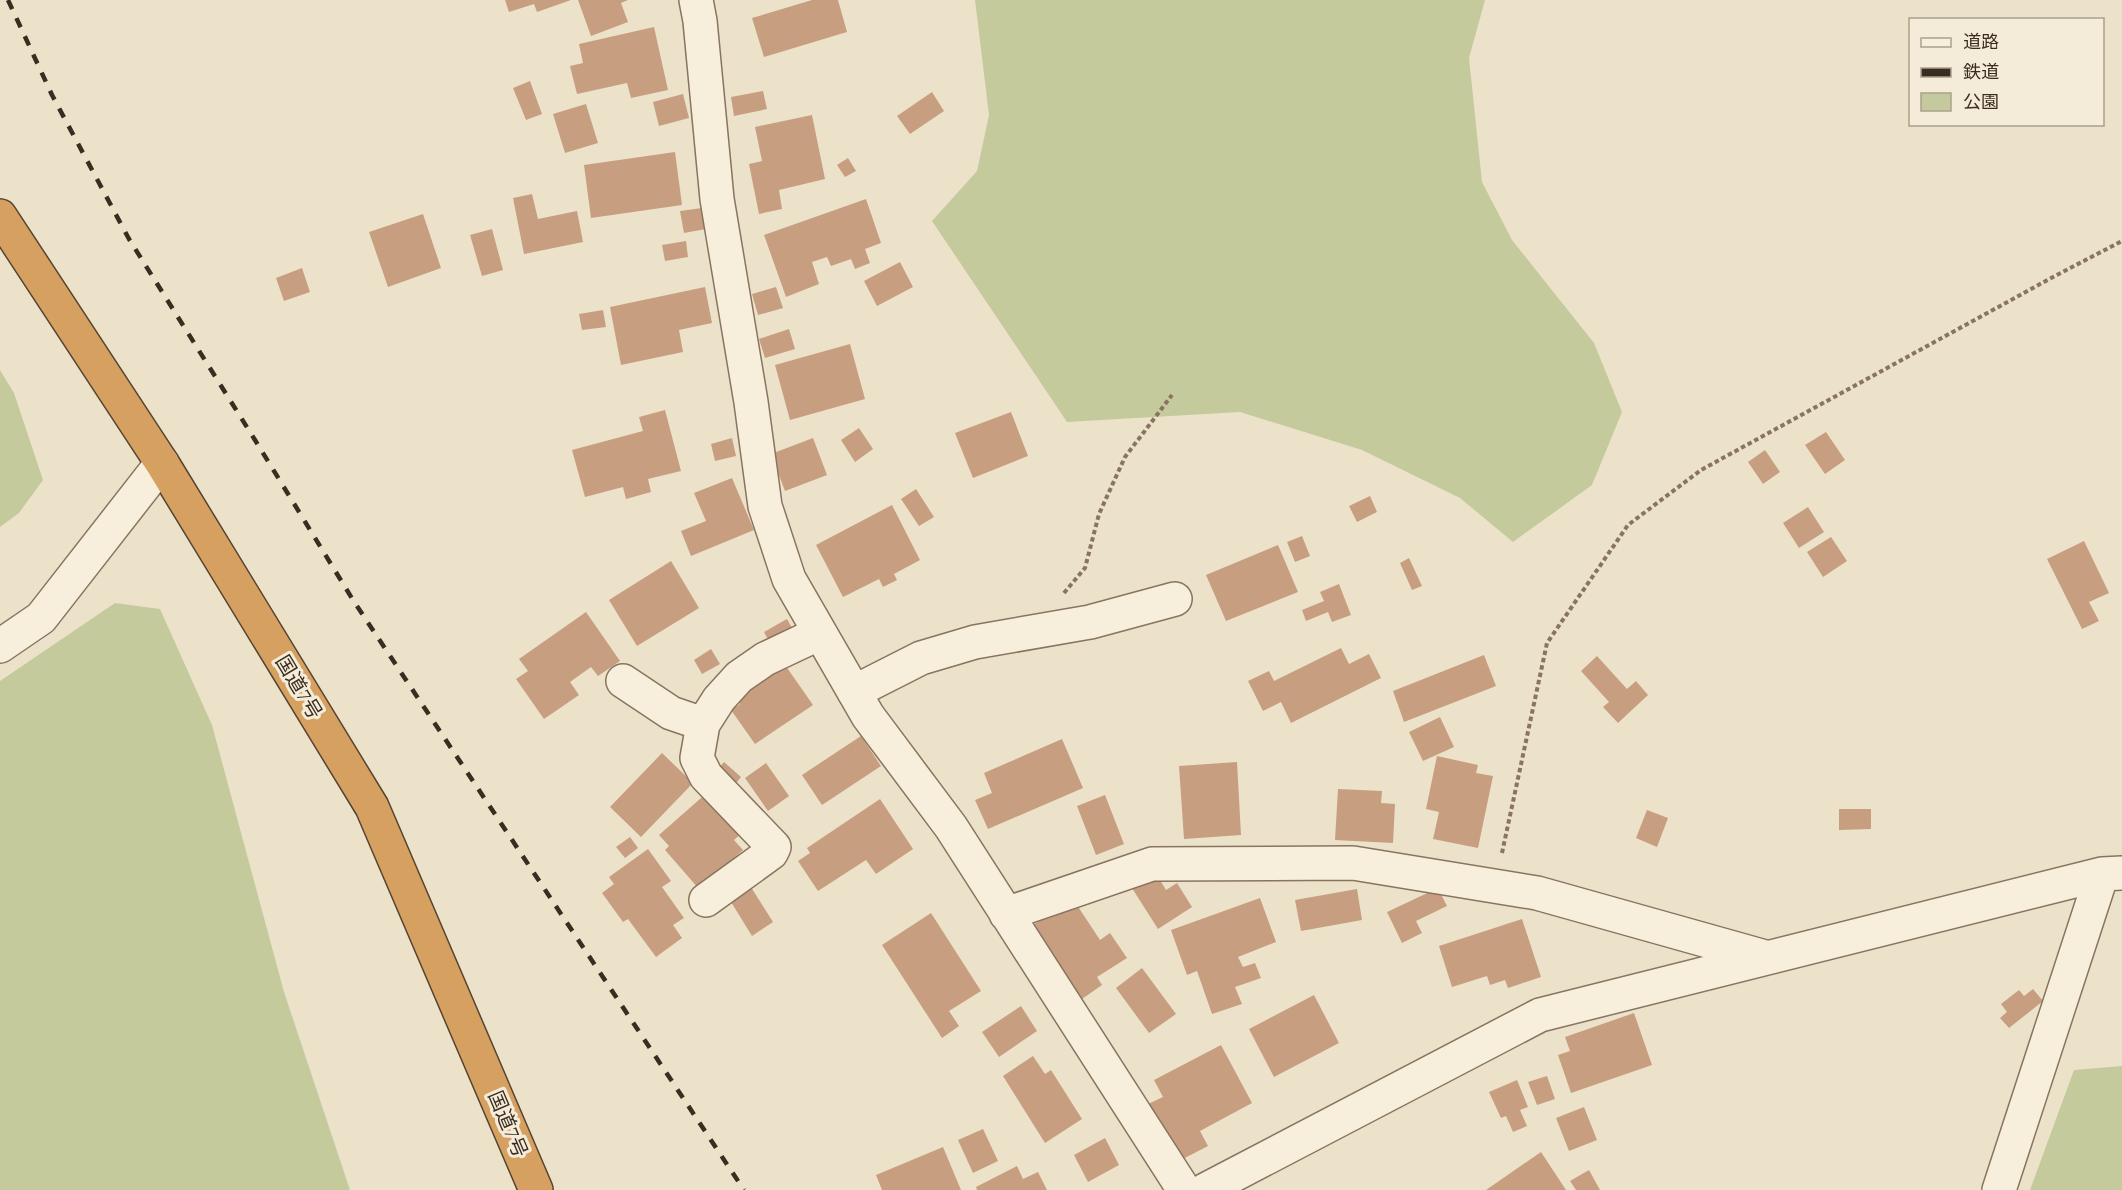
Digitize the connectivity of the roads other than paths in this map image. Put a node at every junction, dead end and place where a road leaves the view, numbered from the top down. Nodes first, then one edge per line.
1 (696, 0) edge
2 (0, 216) edge
3 (162, 463) junction
4 (1175, 599) dead end
5 (820, 633) junction
6 (0, 646) edge
7 (624, 681) dead end
8 (854, 692) junction
9 (703, 724) junction
10 (2112, 874) edge
11 (706, 900) dead end
12 (1006, 914) junction
13 (1767, 957) junction
14 (536, 1190) edge
15 (1184, 1190) edge
16 (1205, 1190) edge
17 (1999, 1190) edge

1 - 5 street
2 - 3 highway, 国道7号
3 - 6 street
3 - 14 highway, 国道7号
4 - 8 street
5 - 8 street
5 - 9 street
7 - 9 street
8 - 12 street
9 - 11 street
10 - 13 street
10 - 17 street
12 - 13 street
12 - 15 street
13 - 16 street

